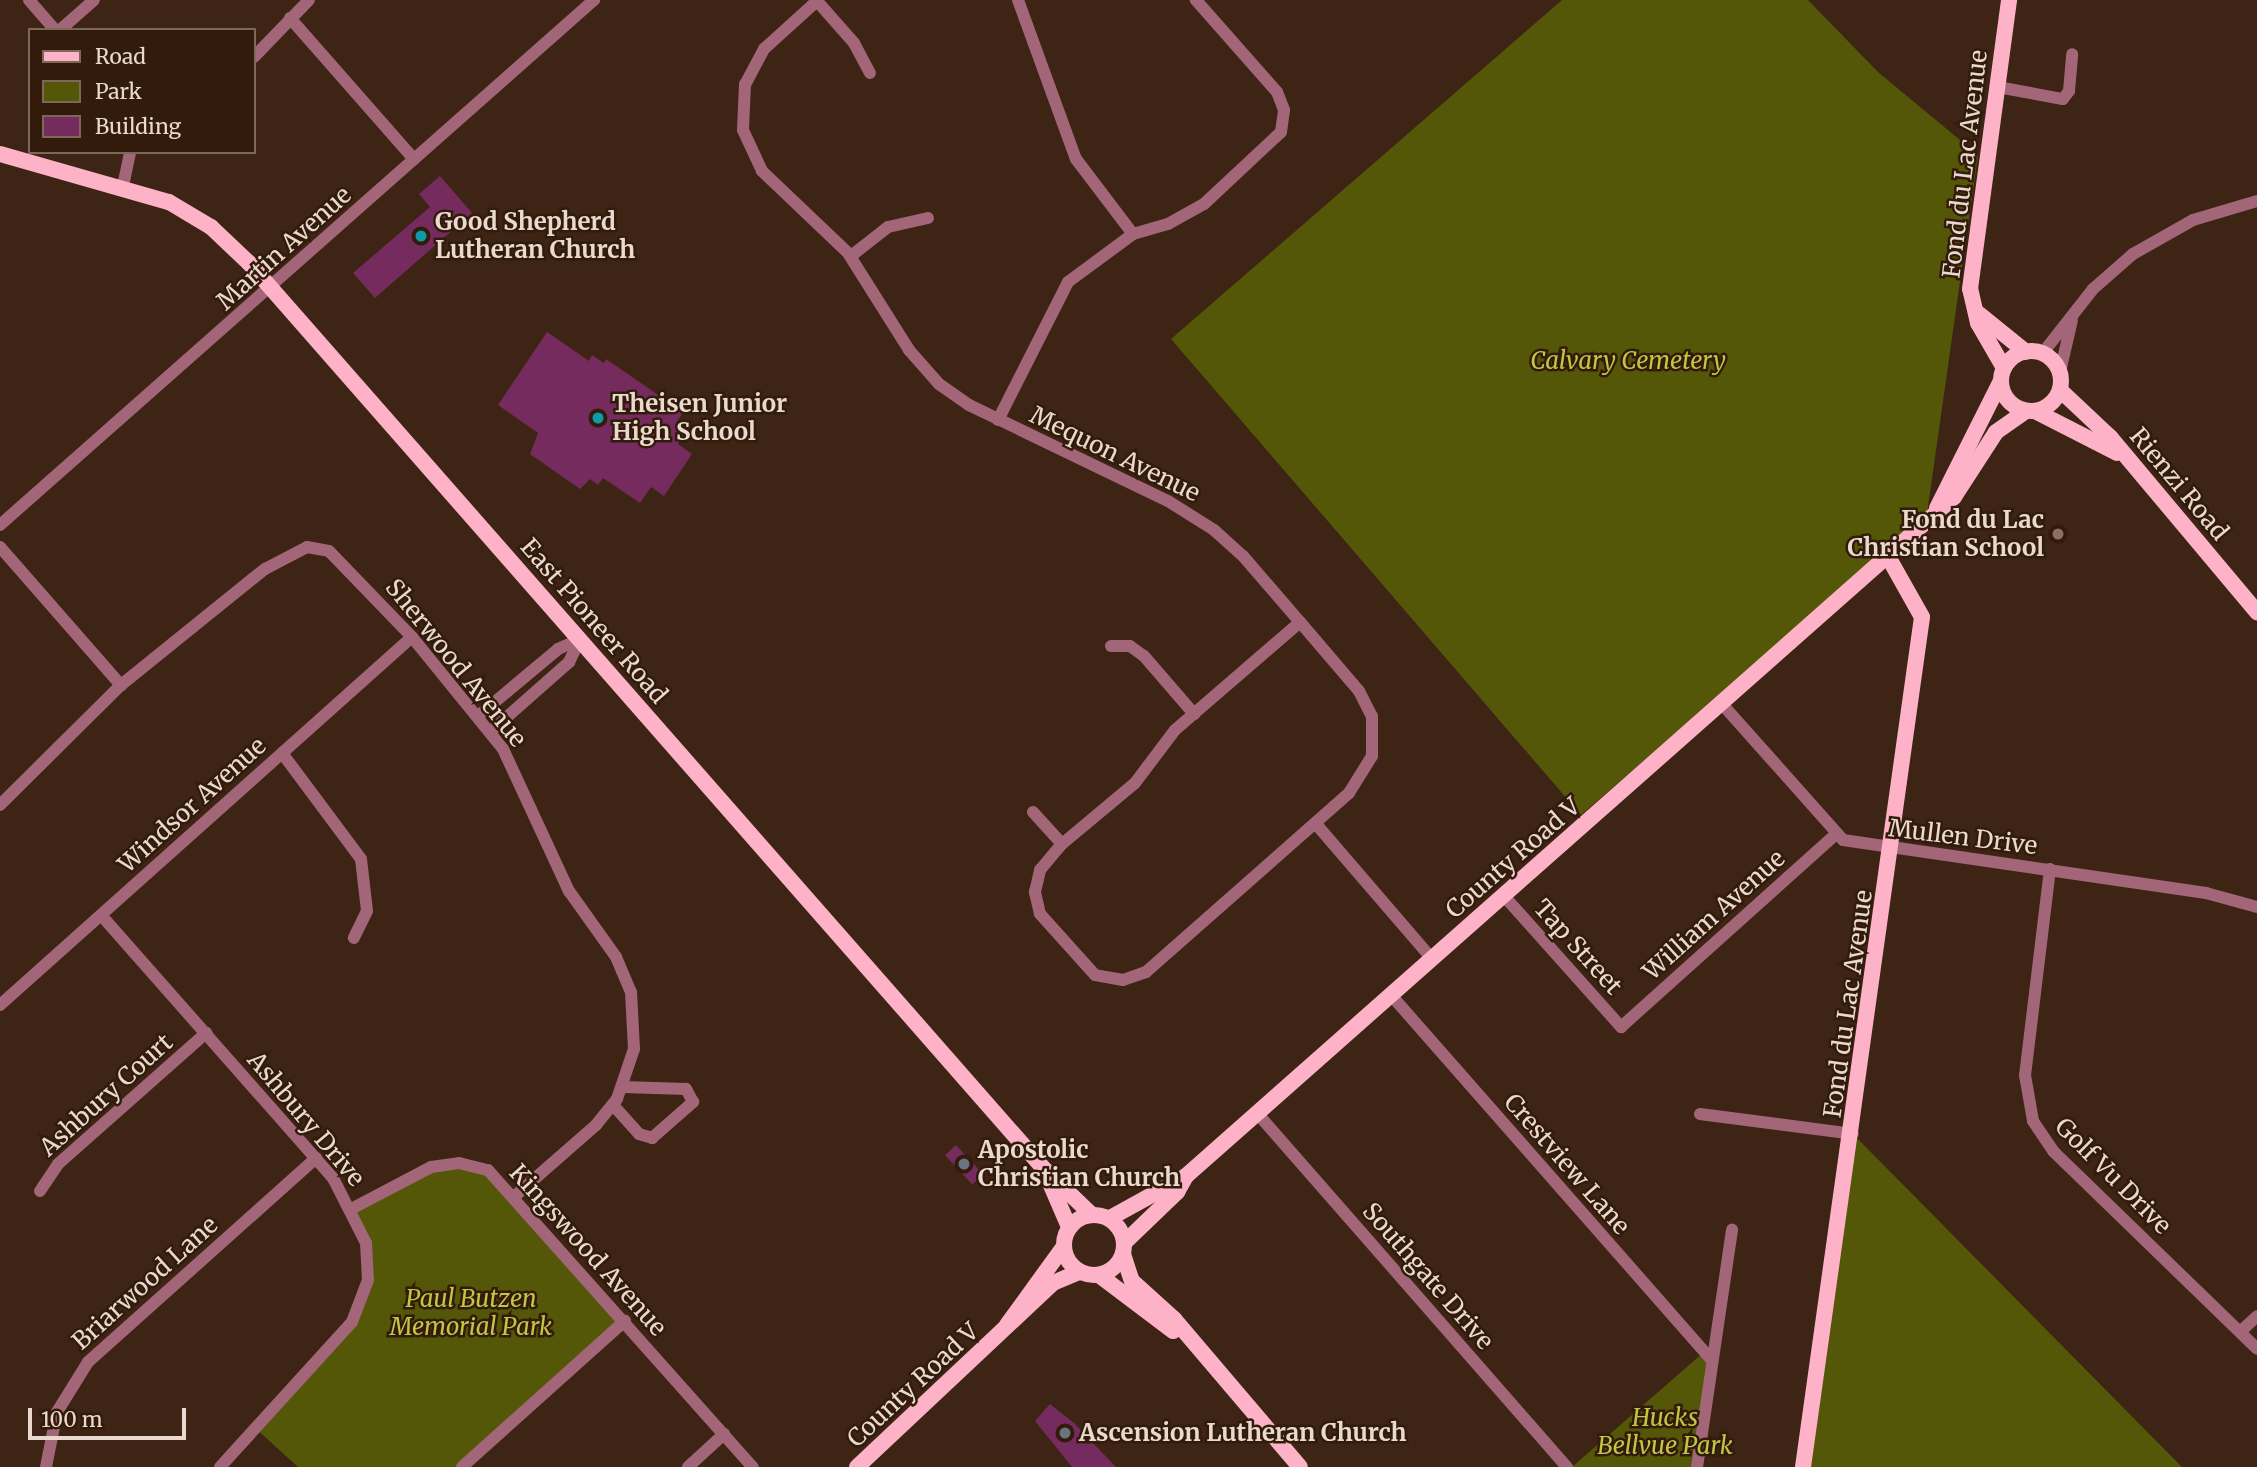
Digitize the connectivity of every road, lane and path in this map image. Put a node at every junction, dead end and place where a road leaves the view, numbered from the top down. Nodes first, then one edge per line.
1 (29, 0) edge
2 (94, 0) edge
3 (309, 0) edge
4 (594, 0) edge
5 (818, 0) edge
6 (1017, 0) edge
7 (1196, 0) edge
8 (2009, 0) edge
9 (290, 18) junction
10 (55, 28) edge
11 (59, 28) edge
12 (2073, 54) dead end
13 (256, 55) edge
14 (870, 73) dead end
15 (1998, 87) junction
16 (0, 154) edge
17 (130, 154) edge
18 (414, 159) junction
19 (122, 186) junction
20 (2257, 201) edge
21 (928, 218) dead end
22 (1133, 233) junction
23 (850, 256) junction
24 (272, 287) junction
25 (1979, 314) junction
26 (2072, 320) junction
27 (2026, 352) junction
28 (2042, 354) junction
29 (2060, 372) junction
30 (2003, 375) junction
31 (2060, 390) junction
32 (2030, 411) junction
33 (999, 420) junction
34 (2126, 458) junction
35 (1936, 510) junction
36 (0, 525) edge
37 (0, 547) edge
38 (1887, 555) junction
39 (2257, 612) edge
40 (1300, 622) junction
41 (412, 637) junction
42 (580, 639) junction
43 (1111, 646) dead end
44 (121, 685) junction
45 (1722, 704) junction
46 (1194, 713) junction
47 (478, 716) junction
48 (490, 732) junction
49 (282, 753) junction
50 (0, 805) edge
51 (1032, 812) dead end
52 (1316, 824) junction
53 (1836, 834) junction
54 (1062, 844) junction
55 (1892, 849) junction
56 (2050, 869) junction
57 (1504, 895) junction
58 (2257, 907) edge
59 (101, 915) junction
60 (354, 938) dead end
61 (1432, 959) junction
62 (1391, 995) junction
63 (0, 1005) edge
64 (1620, 1027) joint
65 (206, 1033) junction
66 (623, 1087) junction
67 (613, 1105) junction
68 (1257, 1113) junction
69 (1700, 1114) dead end
70 (1853, 1135) junction
71 (316, 1158) junction
72 (1044, 1169) junction
73 (1186, 1176) junction
74 (40, 1191) dead end
75 (514, 1196) junction
76 (353, 1208) junction
77 (1091, 1214) junction
78 (1110, 1218) junction
79 (1069, 1227) junction
80 (1732, 1230) dead end
81 (1062, 1249) junction
82 (1124, 1249) junction
83 (1079, 1272) junction
84 (1099, 1275) junction
85 (2257, 1316) edge
86 (625, 1321) junction
87 (2240, 1332) junction
88 (1000, 1336) junction
89 (2257, 1349) edge
90 (1713, 1361) junction
91 (1216, 1366) junction
92 (724, 1434) junction
93 (46, 1467) edge
94 (220, 1467) edge
95 (462, 1467) edge
96 (688, 1467) edge
97 (753, 1467) edge
98 (859, 1467) edge
99 (1300, 1467) edge
100 (1567, 1467) edge
101 (1697, 1467) edge
102 (1803, 1467) edge

1 - 10 street
2 - 11 street
3 - 9 street
4 - 18 street, Martin Avenue
5 - 14 street
5 - 23 street, Mequon Avenue
6 - 22 street
7 - 22 street
8 - 15 main road, Fond du Lac Avenue
9 - 13 street
9 - 18 street
12 - 15 street
15 - 25 main road, Fond du Lac Avenue
16 - 19 main road, East Pioneer Road
17 - 19 street
18 - 24 street, Martin Avenue
19 - 24 main road, East Pioneer Road
20 - 26 street
21 - 23 street
22 - 33 street
23 - 33 street, Mequon Avenue
24 - 36 street, Martin Avenue
24 - 42 main road, East Pioneer Road
25 - 27 main road
25 - 30 main road, Fond du Lac Avenue
26 - 28 street
26 - 29 street
27 - 28 main road
27 - 30 main road
28 - 29 main road
29 - 31 main road
30 - 32 main road
30 - 35 main road
31 - 32 main road
31 - 34 main road, Rienzi Road
32 - 34 main road
32 - 35 main road
33 - 40 street, Mequon Avenue
34 - 39 main road, Rienzi Road
35 - 38 main road, County Road V
37 - 44 street
38 - 45 main road, County Road V
38 - 55 main road, Fond du Lac Avenue
40 - 46 street, Mequon Avenue
40 - 52 street, Mequon Avenue
41 - 44 street, Sherwood Avenue
41 - 47 street, Sherwood Avenue
41 - 49 street, Windsor Avenue
42 - 47 street
42 - 48 street
42 - 72 main road, East Pioneer Road
43 - 46 street
44 - 50 street
45 - 53 street, Mullen Drive
45 - 57 main road, County Road V
46 - 54 street, Mequon Avenue
47 - 48 street, Sherwood Avenue
48 - 66 street, Sherwood Avenue
49 - 59 street, Windsor Avenue
49 - 60 street
51 - 54 street
52 - 54 street, Mequon Avenue
52 - 61 street
53 - 55 street, Mullen Drive
53 - 64 street, William Avenue
55 - 56 street, Mullen Drive
55 - 70 main road, Fond du Lac Avenue
56 - 58 street, Mullen Drive
56 - 87 street, Golf Vu Drive
57 - 61 main road, County Road V
57 - 64 street, Tap Street
59 - 63 street, Windsor Avenue
59 - 65 street, Ashbury Drive
61 - 62 main road, County Road V
62 - 68 main road, County Road V
62 - 90 street, Crestview Lane
65 - 71 street, Ashbury Drive
65 - 74 street, Ashbury Court
66 - 67 street, Sherwood Avenue
66 - 67 street
67 - 75 street, Sherwood Avenue
68 - 73 main road, County Road V
68 - 100 street, Southgate Drive
69 - 70 street
70 - 102 main road, Fond du Lac Avenue
71 - 76 street, Ashbury Drive
71 - 93 street, Briarwood Lane
72 - 77 main road
72 - 79 main road, East Pioneer Road
73 - 78 main road
73 - 82 main road, County Road V
75 - 76 street, Kingswood Avenue
75 - 86 street, Kingswood Avenue
76 - 94 street, Ashbury Drive
77 - 78 main road
77 - 79 main road
78 - 82 main road
79 - 81 main road
80 - 90 street
81 - 83 main road
81 - 88 main road, County Road V
82 - 84 main road
82 - 91 main road
83 - 84 main road
83 - 88 main road, County Road V
84 - 91 main road
85 - 87 street
86 - 92 street, Kingswood Avenue
86 - 95 street
87 - 89 street, Golf Vu Drive
88 - 98 main road, County Road V
90 - 101 street
91 - 99 main road
92 - 96 street
92 - 97 street, Kingswood Avenue

